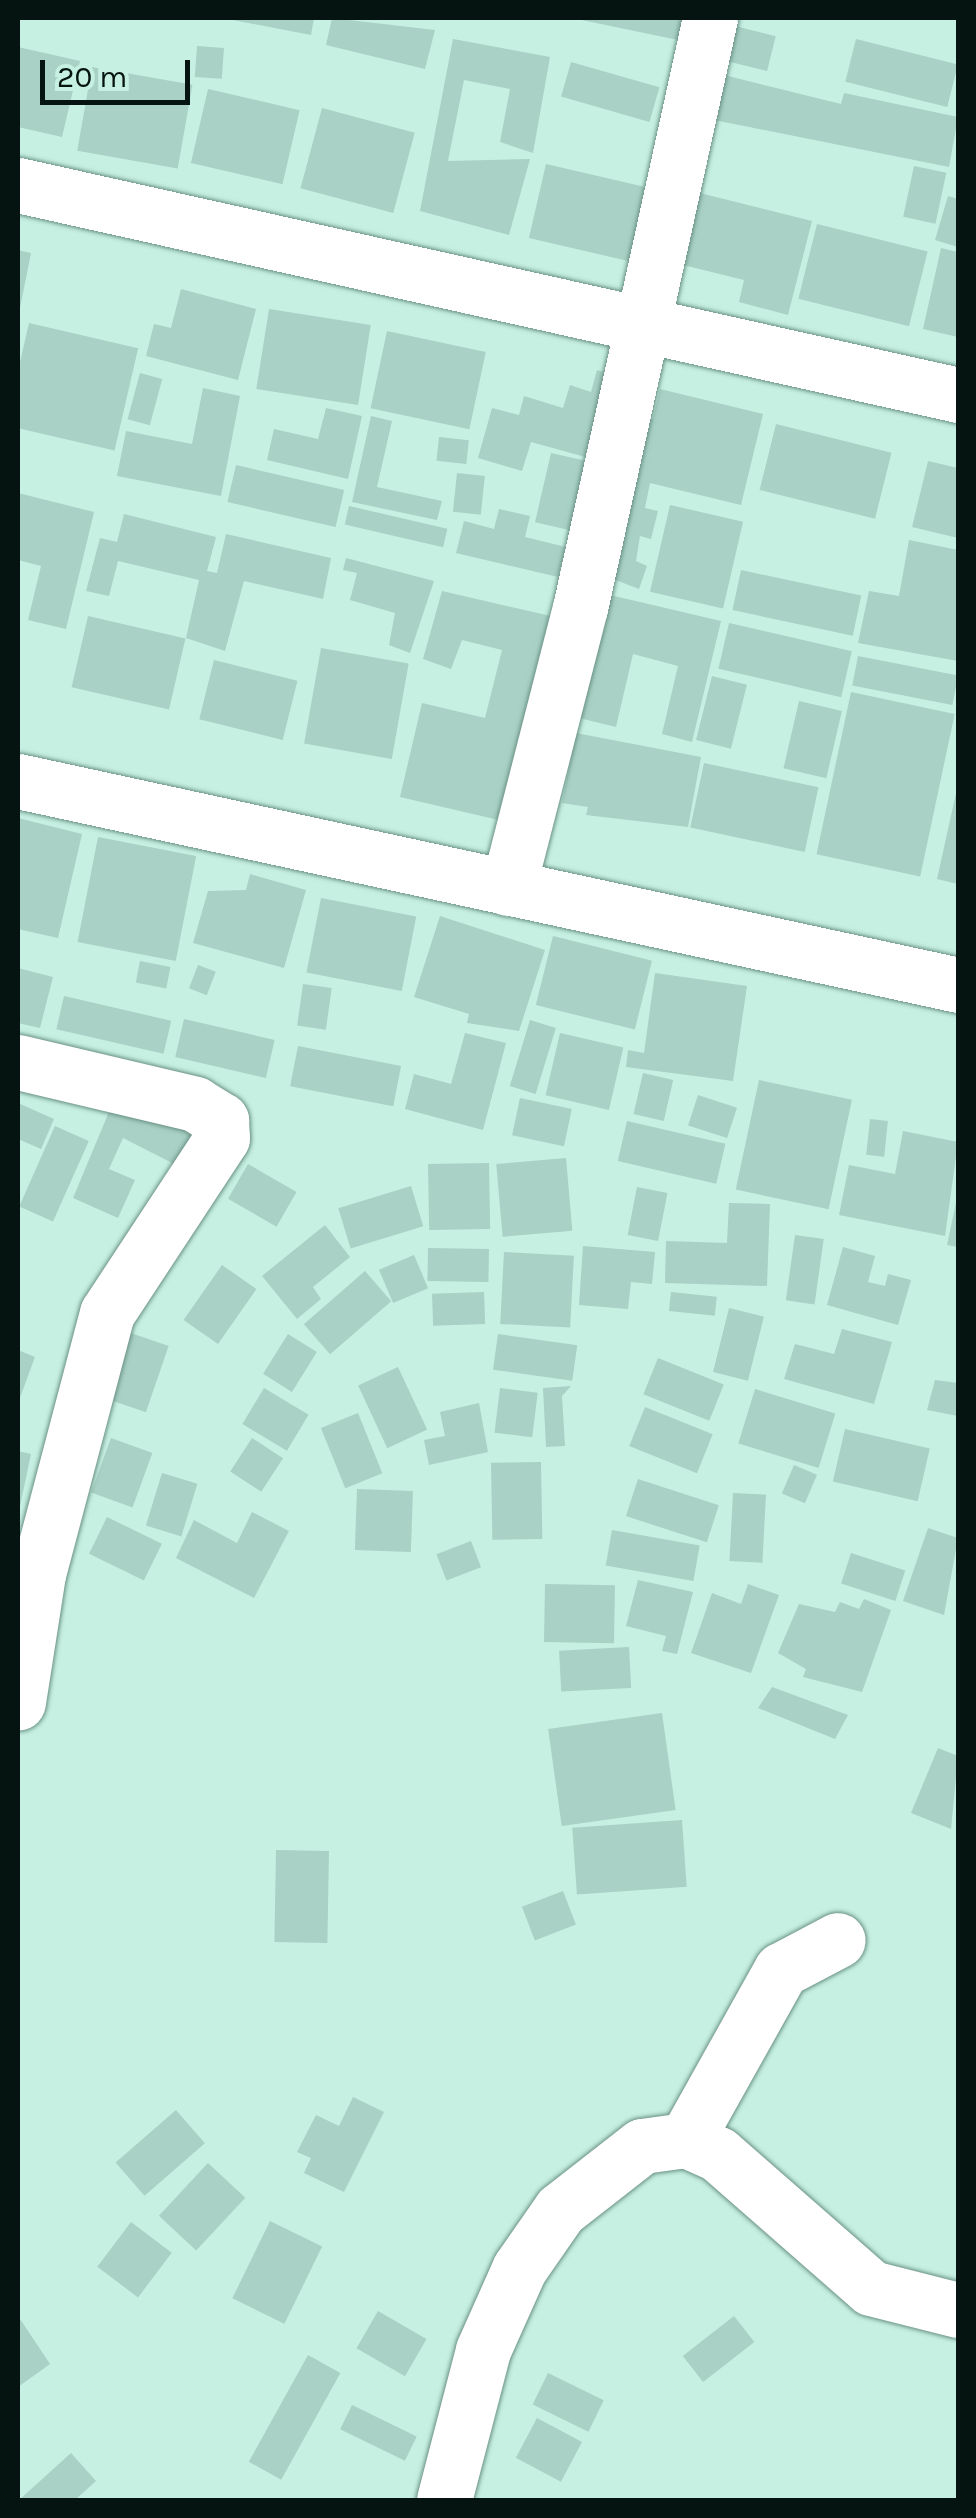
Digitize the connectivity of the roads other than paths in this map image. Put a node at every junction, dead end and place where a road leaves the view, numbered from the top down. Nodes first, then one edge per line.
1 (710, 18) edge
2 (18, 185) edge
3 (644, 322) junction
4 (958, 395) edge
5 (18, 781) edge
6 (508, 888) junction
7 (958, 985) edge
8 (18, 1062) edge
9 (18, 1702) edge
10 (838, 1940) dead end
11 (686, 2140) junction
12 (958, 2310) edge
13 (444, 2500) edge

1 - 3 street
2 - 3 street
3 - 4 street
3 - 6 street
5 - 6 street
6 - 7 street
8 - 9 street
10 - 11 street
11 - 12 street
11 - 13 street

